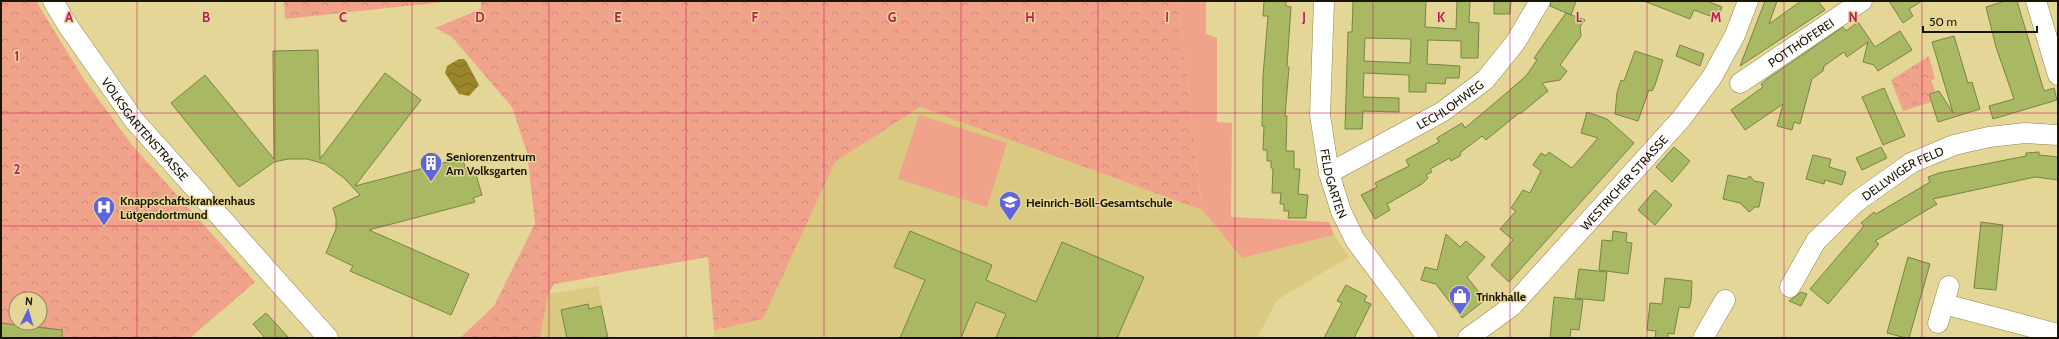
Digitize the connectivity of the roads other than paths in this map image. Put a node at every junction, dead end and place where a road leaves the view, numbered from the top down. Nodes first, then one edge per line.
1 (53, 1) edge
2 (1324, 1) edge
3 (1540, 1) edge
4 (1748, 1) edge
5 (1862, 1) edge
6 (2036, 1) edge
7 (2058, 76) edge
8 (1740, 83) dead end
9 (2058, 135) edge
10 (1329, 173) junction
11 (1790, 288) dead end
12 (1725, 300) dead end
13 (1938, 323) dead end
14 (2058, 334) edge
15 (328, 338) edge
16 (1428, 338) edge
17 (1468, 338) edge
18 (1703, 338) edge

1 - 15 street, VOLKSGARTENSTRASSE
2 - 10 street, FELDGARTEN
3 - 10 street, LECHLOHWEG
4 - 17 street, WESTRICHER STRASSE
5 - 8 street, POTTHÖFEREI
6 - 7 street
9 - 11 street, DELLWIGER FELD
10 - 16 street, FELDGARTEN
12 - 18 street
13 - 14 street

